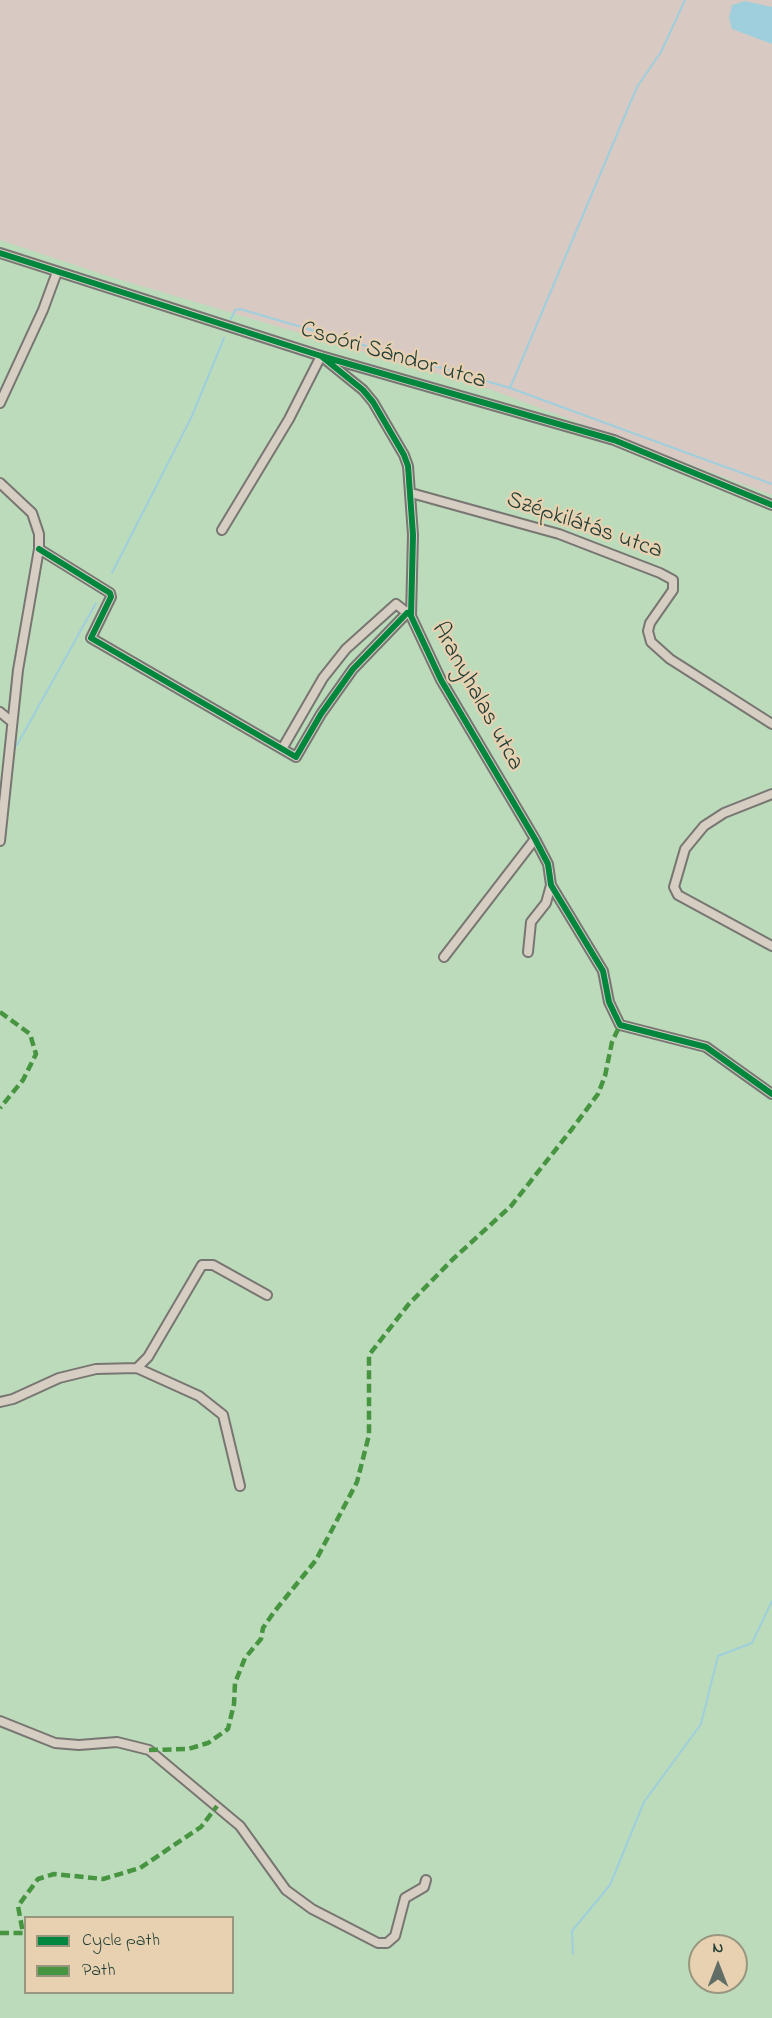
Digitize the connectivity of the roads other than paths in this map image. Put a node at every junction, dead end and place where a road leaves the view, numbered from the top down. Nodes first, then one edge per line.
1 (0, 253) edge
2 (57, 272) junction
3 (321, 356) junction
4 (0, 403) edge
5 (0, 483) edge
6 (411, 493) junction
7 (772, 505) edge
8 (222, 530) dead end
9 (39, 549) junction
10 (409, 615) junction
11 (0, 712) edge
12 (12, 722) junction
13 (772, 724) edge
14 (282, 749) junction
15 (772, 794) edge
16 (536, 839) junction
17 (0, 841) edge
18 (551, 885) junction
19 (772, 946) edge
20 (528, 952) dead end
21 (444, 957) dead end
22 (772, 1094) edge
23 (267, 1295) dead end
24 (137, 1368) junction
25 (0, 1402) edge
26 (240, 1486) dead end
27 (0, 1721) edge
28 (426, 1880) dead end

1 - 2 street, Csoóri Sándor utca
2 - 3 street, Csoóri Sándor utca
2 - 4 street
3 - 6 street, Aranyhalas utca
3 - 7 street, Csoóri Sándor utca
3 - 8 street
5 - 9 street
6 - 10 street, Aranyhalas utca
6 - 13 street, Szépkilátás utca
9 - 12 street
9 - 14 street
10 - 14 street, Aranyhalas utca
10 - 14 street, Aranyhalas utca
10 - 16 street, Aranyhalas utca
11 - 12 street
12 - 17 street
15 - 19 street
16 - 18 street, Aranyhalas utca
16 - 21 street
18 - 20 street
18 - 22 street, Aranyhalas utca
23 - 24 street
24 - 25 street
24 - 26 street
27 - 28 street

